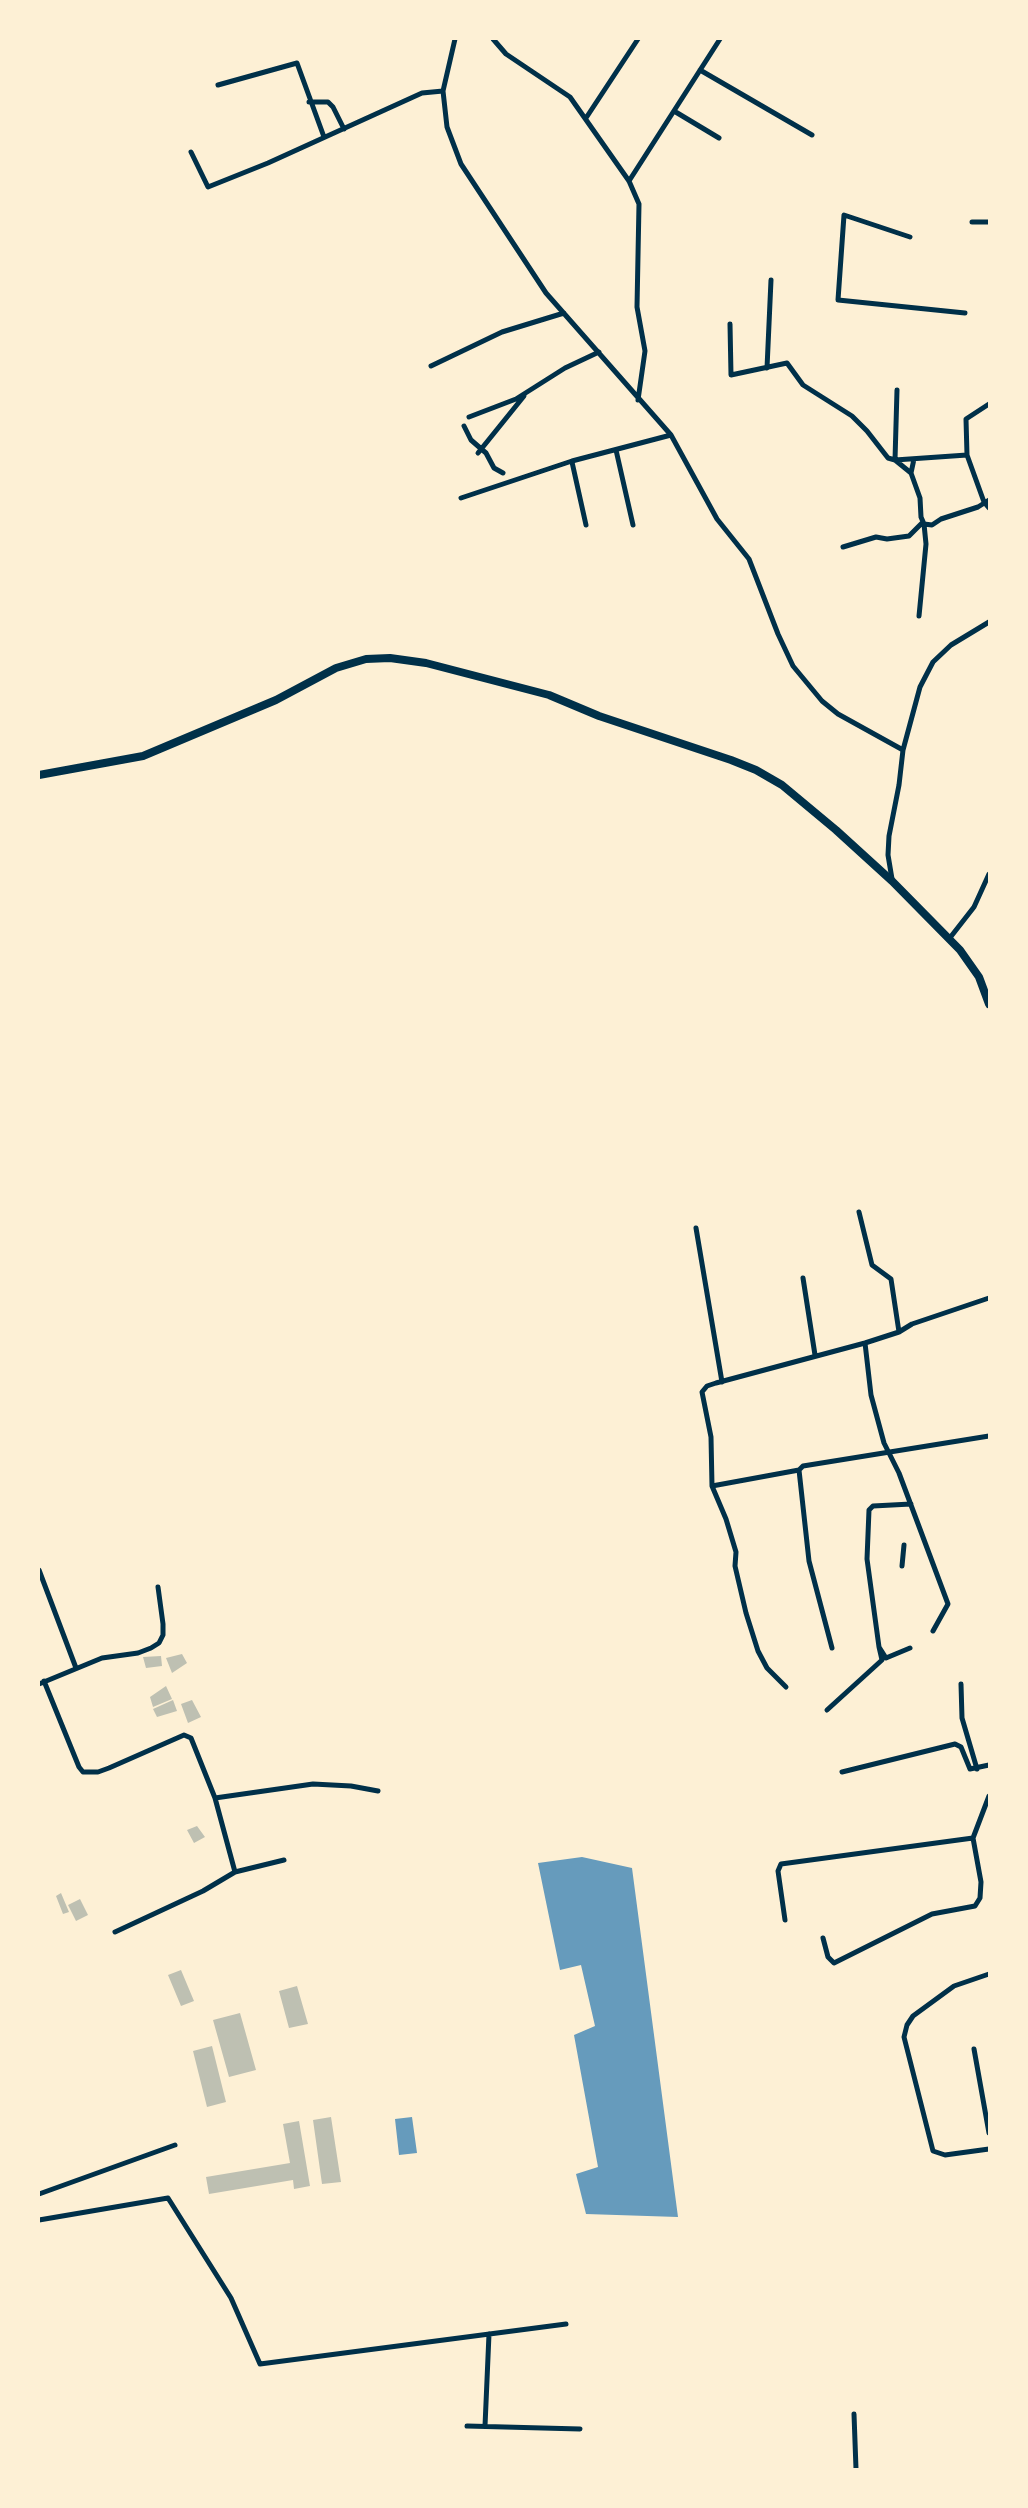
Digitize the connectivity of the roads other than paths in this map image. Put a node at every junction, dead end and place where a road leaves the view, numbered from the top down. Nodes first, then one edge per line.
1 (455, 39) edge
2 (493, 39) edge
3 (638, 39) edge
4 (720, 39) edge
5 (700, 70) junction
6 (218, 85) dead end
7 (443, 91) junction
8 (309, 102) junction
9 (674, 111) junction
10 (586, 118) junction
11 (344, 129) junction
12 (812, 135) dead end
13 (324, 137) junction
14 (719, 138) dead end
15 (190, 152) dead end
16 (629, 181) junction
17 (972, 222) dead end
18 (989, 222) edge
19 (910, 237) dead end
20 (771, 280) dead end
21 (564, 313) junction
22 (965, 313) dead end
23 (730, 324) dead end
24 (599, 352) junction
25 (432, 366) dead end
26 (767, 368) junction
27 (897, 390) dead end
28 (526, 393) junction
29 (638, 400) junction
30 (989, 404) edge
31 (469, 417) dead end
32 (464, 426) dead end
33 (671, 435) junction
34 (616, 450) junction
35 (479, 451) junction
36 (967, 455) junction
37 (914, 459) junction
38 (895, 460) junction
39 (572, 462) junction
40 (503, 473) dead end
41 (911, 473) junction
42 (461, 498) dead end
43 (987, 501) edge
44 (989, 508) edge
45 (923, 523) junction
46 (586, 525) dead end
47 (633, 525) dead end
48 (843, 547) dead end
49 (919, 616) dead end
50 (989, 622) edge
51 (903, 750) junction
52 (39, 776) edge
53 (989, 874) edge
54 (892, 881) junction
55 (949, 939) junction
56 (989, 1004) edge
57 (859, 1212) dead end
58 (696, 1228) dead end
59 (804, 1278) dead end
60 (989, 1298) edge
61 (900, 1332) junction
62 (865, 1343) junction
63 (815, 1355) junction
64 (722, 1382) junction
65 (989, 1436) edge
66 (890, 1452) junction
67 (799, 1470) junction
68 (712, 1486) junction
69 (911, 1504) junction
70 (904, 1545) dead end
71 (902, 1566) dead end
72 (39, 1570) edge
73 (158, 1587) dead end
74 (933, 1631) dead end
75 (879, 1647) junction
76 (831, 1648) dead end
77 (910, 1648) dead end
78 (76, 1668) junction
79 (42, 1682) edge
80 (961, 1683) dead end
81 (786, 1687) dead end
82 (827, 1710) dead end
83 (989, 1766) edge
84 (977, 1769) junction
85 (842, 1772) dead end
86 (378, 1791) dead end
87 (989, 1796) edge
88 (214, 1798) junction
89 (973, 1838) junction
90 (284, 1860) dead end
91 (235, 1872) junction
92 (785, 1920) dead end
93 (115, 1932) dead end
94 (823, 1938) dead end
95 (989, 1974) edge
96 (974, 2049) dead end
97 (989, 2133) edge
98 (176, 2145) dead end
99 (989, 2148) edge
100 (39, 2194) edge
101 (39, 2220) edge
102 (566, 2324) dead end
103 (489, 2334) junction
104 (854, 2414) dead end
105 (467, 2426) dead end
106 (485, 2426) junction
107 (580, 2428) dead end
108 (856, 2469) edge

1 - 7 street
2 - 10 street
3 - 10 street
4 - 5 street
5 - 9 street
5 - 12 street
6 - 8 street
7 - 11 street
7 - 21 street
8 - 11 street
8 - 13 street
9 - 14 street
9 - 16 street
10 - 16 street
11 - 13 street
13 - 15 street
16 - 29 street
17 - 18 street
19 - 22 street
20 - 26 street
21 - 24 street
21 - 25 street
23 - 26 street
24 - 28 street
24 - 29 street
26 - 38 street
27 - 38 street
28 - 31 street
28 - 35 street
29 - 33 street
30 - 36 street
32 - 35 street
33 - 34 street
33 - 51 street
34 - 39 street
34 - 47 street
35 - 40 street
36 - 37 street
36 - 43 street
37 - 38 street
37 - 41 street
38 - 41 street
39 - 42 street
39 - 46 street
41 - 45 street
43 - 44 street
43 - 45 street
45 - 48 street
45 - 49 street
50 - 51 street
51 - 54 street
52 - 54 main road
53 - 55 street
54 - 55 main road
55 - 56 main road
57 - 61 street
58 - 64 street
59 - 63 street
60 - 61 street
61 - 62 street
62 - 63 street
62 - 66 street
63 - 64 street
64 - 68 street
65 - 66 street
66 - 67 street
66 - 69 street
67 - 68 street
67 - 76 street
68 - 81 street
69 - 74 street
69 - 75 street
70 - 71 street
72 - 78 street
73 - 78 street
75 - 77 street
75 - 82 street
78 - 79 street
79 - 88 street
80 - 84 street
83 - 84 street
84 - 85 street
86 - 88 street
87 - 89 street
88 - 91 street
89 - 92 street
89 - 94 street
90 - 91 street
91 - 93 street
95 - 99 street
96 - 97 street
98 - 100 street
101 - 103 street
102 - 103 street
103 - 106 street
104 - 108 street
105 - 106 street
106 - 107 street

